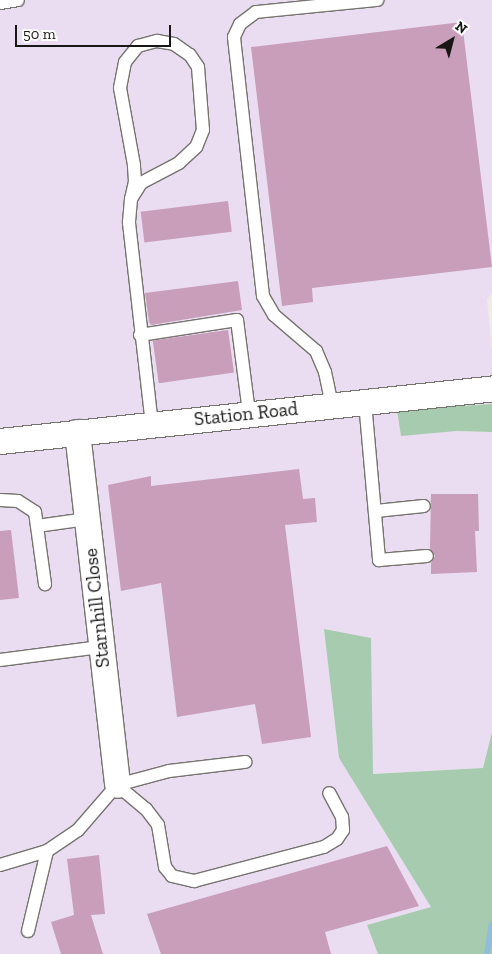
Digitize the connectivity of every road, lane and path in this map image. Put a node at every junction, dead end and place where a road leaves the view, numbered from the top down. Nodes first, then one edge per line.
1 (18, 0) edge
2 (378, 0) edge
3 (0, 3) edge
4 (131, 199) junction
5 (140, 335) junction
6 (492, 388) edge
7 (365, 402) junction
8 (332, 405) junction
9 (249, 413) junction
10 (152, 424) junction
11 (77, 432) junction
12 (0, 441) edge
13 (0, 500) edge
14 (424, 506) dead end
15 (376, 510) junction
16 (88, 519) junction
17 (37, 526) junction
18 (427, 556) dead end
19 (44, 584) dead end
20 (100, 647) junction
21 (0, 660) edge
22 (245, 762) dead end
23 (117, 785) junction
24 (329, 793) dead end
25 (47, 851) junction
26 (0, 865) edge
27 (28, 931) dead end

1 - 3 lane
2 - 8 lane
4 - 4 lane
4 - 5 lane
5 - 9 lane
5 - 10 lane
6 - 7 street, Station Road
7 - 8 street, Station Road
7 - 15 lane
8 - 9 street, Station Road
9 - 10 street, Station Road
10 - 11 street, Station Road
11 - 12 street, Station Road
11 - 16 street, Starnhill Close
13 - 17 lane
14 - 15 lane
15 - 18 lane
16 - 17 lane
16 - 20 street, Starnhill Close
17 - 19 lane
20 - 21 lane
20 - 23 street, Starnhill Close
22 - 23 lane
23 - 24 lane
23 - 25 lane
25 - 26 lane
25 - 27 lane

